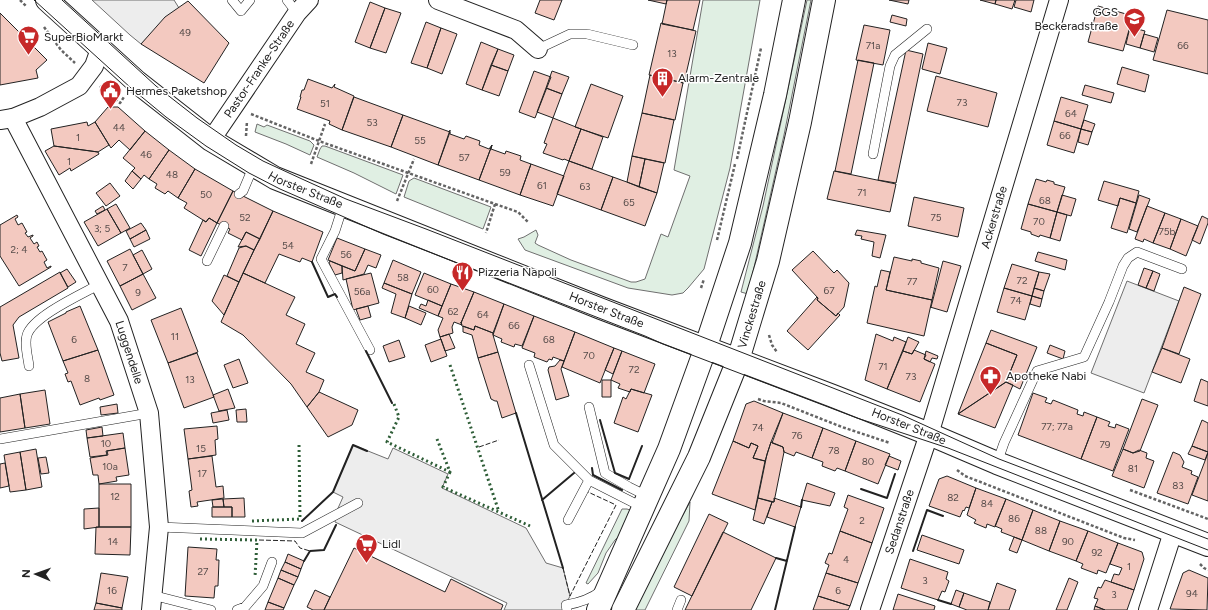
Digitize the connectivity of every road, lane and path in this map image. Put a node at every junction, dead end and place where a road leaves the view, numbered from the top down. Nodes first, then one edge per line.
1 (47, 0) edge
2 (232, 0) edge
3 (250, 0) edge
4 (438, 0) edge
5 (794, 0) edge
6 (824, 0) edge
7 (1059, 0) edge
8 (298, 4) edge
9 (927, 29) dead end
10 (633, 45) dead end
11 (762, 46) dead end
12 (100, 49) junction
13 (538, 49) joint
14 (247, 112) dead end
15 (6, 119) edge
16 (247, 120) dead end
17 (325, 124) dead end
18 (246, 136) dead end
19 (211, 140) junction
20 (319, 141) junction
21 (872, 154) dead end
22 (414, 159) dead end
23 (311, 164) dead end
24 (254, 165) junction
25 (408, 173) junction
26 (239, 194) dead end
27 (397, 201) dead end
28 (495, 204) junction
29 (343, 206) junction
30 (528, 222) dead end
31 (224, 226) dead end
32 (486, 233) dead end
33 (717, 243) dead end
34 (207, 261) dead end
35 (1182, 268) dead end
36 (706, 276) dead end
37 (100, 284) junction
38 (701, 288) dead end
39 (705, 348) junction
40 (370, 350) dead end
41 (738, 360) junction
42 (529, 365) dead end
43 (29, 366) dead end
44 (758, 399) dead end
45 (590, 407) dead end
46 (149, 413) junction
47 (929, 434) junction
48 (0, 439) edge
49 (896, 445) dead end
50 (997, 462) junction
51 (589, 480) junction
52 (646, 502) junction
53 (358, 503) dead end
54 (568, 520) dead end
55 (159, 527) junction
56 (1173, 532) junction
57 (1208, 545) edge
58 (272, 562) dead end
59 (611, 582) junction
60 (681, 600) dead end
61 (152, 602) edge
62 (210, 610) edge
63 (237, 610) edge
64 (567, 610) edge
65 (598, 610) edge
66 (623, 610) edge
67 (677, 610) edge
68 (870, 610) edge
69 (1148, 610) edge

1 - 12 main road, Horster Straße
2 - 3 lane
4 - 13 street
5 - 39 main road
6 - 41 main road, Vinckestraße
7 - 47 street, Ackerstraße
8 - 19 street, Pastor-Franke-Straße
9 - 21 lane
10 - 13 lane
11 - 33 path
12 - 15 street
12 - 19 main road, Horster Straße
14 - 20 path
15 - 37 street, Luggendelle
16 - 18 path
17 - 20 path
19 - 24 main road, Horster Straße
20 - 23 path
20 - 25 path
22 - 25 path
24 - 26 lane
24 - 29 main road, Horster Straße
25 - 27 path
25 - 28 path
28 - 30 path
28 - 32 path
29 - 39 main road, Horster Straße
29 - 40 lane
31 - 34 lane
35 - 50 lane
36 - 38 path
37 - 43 lane
37 - 46 street, Luggendelle
39 - 41 main road, Horster Straße
39 - 52 main road
41 - 47 main road, Horster Straße
41 - 66 main road, Vinckestraße
42 - 51 lane
44 - 49 path
45 - 52 lane
46 - 48 lane
46 - 55 street, Luggendelle
47 - 50 main road, Horster Straße
47 - 68 street, Sedanstraße
50 - 56 main road, Horster Straße
51 - 52 lane
51 - 54 lane
52 - 59 main road
53 - 55 lane
55 - 61 street, Luggendelle
56 - 57 main road, Horster Straße
56 - 69 street
58 - 63 lane
59 - 64 lane
59 - 65 main road
60 - 67 lane
61 - 62 lane

